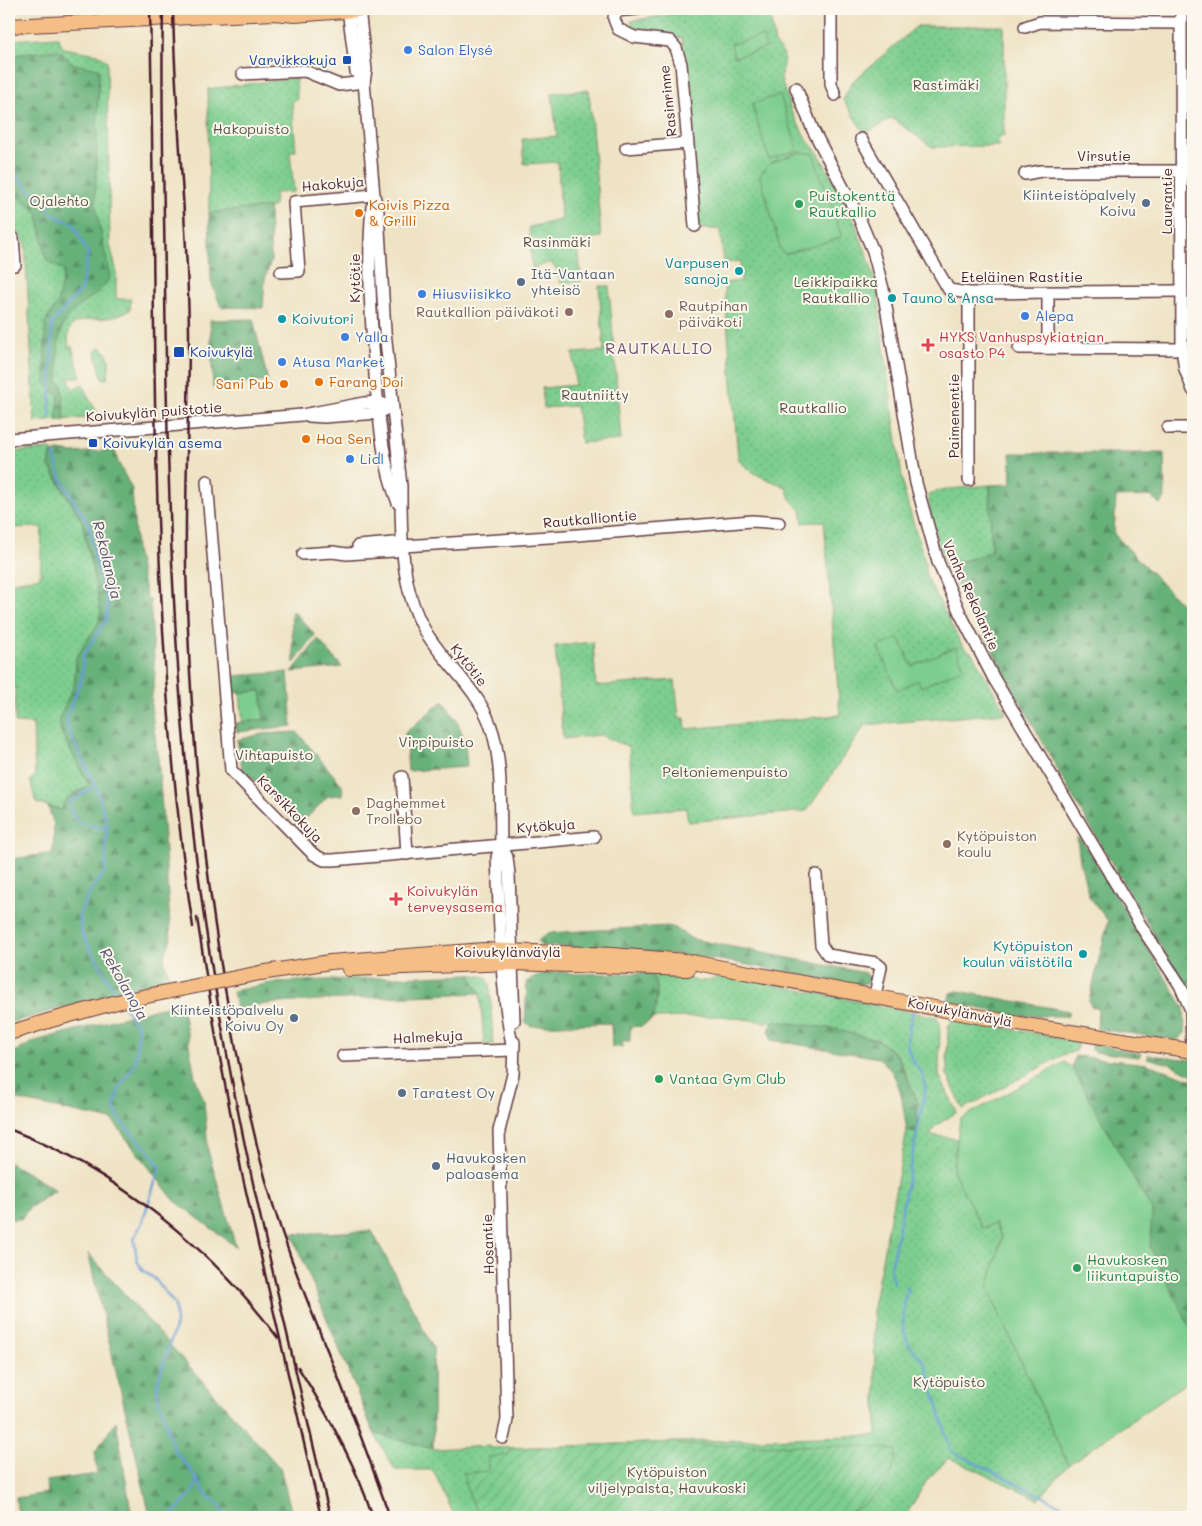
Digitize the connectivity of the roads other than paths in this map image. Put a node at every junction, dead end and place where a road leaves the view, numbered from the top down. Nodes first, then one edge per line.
1 (356, 9) edge
2 (638, 9) edge
3 (830, 9) edge
4 (1180, 9) edge
5 (282, 11) edge
6 (1180, 23) junction
7 (9, 26) edge
8 (1025, 27) dead end
9 (243, 74) dead end
10 (364, 82) junction
11 (796, 88) dead end
12 (835, 96) dead end
13 (861, 139) dead end
14 (687, 142) junction
15 (626, 148) dead end
16 (1182, 171) junction
17 (1025, 174) dead end
18 (374, 195) junction
19 (694, 226) dead end
20 (9, 234) edge
21 (1188, 249) edge
22 (15, 265) dead end
23 (281, 272) dead end
24 (1181, 291) junction
25 (1048, 292) junction
26 (968, 293) junction
27 (1019, 348) dead end
28 (1048, 348) junction
29 (1182, 349) junction
30 (1193, 390) edge
31 (392, 407) junction
32 (378, 408) junction
33 (1168, 428) dead end
34 (1193, 428) edge
35 (9, 439) edge
36 (969, 480) dead end
37 (207, 481) dead end
38 (400, 508) junction
39 (780, 523) dead end
40 (403, 546) junction
41 (303, 554) dead end
42 (402, 777) dead end
43 (594, 837) dead end
44 (501, 844) junction
45 (407, 854) junction
46 (816, 875) dead end
47 (507, 957) junction
48 (875, 995) junction
49 (29, 1028) junction
50 (9, 1033) edge
51 (9, 1040) edge
52 (514, 1050) junction
53 (1193, 1051) edge
54 (343, 1056) dead end
55 (503, 1438) dead end

1 - 5 main road
1 - 10 street, Kytötie
2 - 14 street, Rasinrinne
3 - 12 street
4 - 6 street, Laurantie
5 - 7 main road
6 - 8 street
6 - 16 street, Laurantie
9 - 10 street
10 - 18 street, Kytötie
11 - 53 street, Vanha Rekolantie
13 - 26 street, Eteläinen Rastitie
14 - 15 street
14 - 19 street, Rasinrinne
16 - 17 street, Virsutie
16 - 21 street, Laurantie
18 - 23 street, Hakokuja
18 - 31 street, Kytötie
18 - 32 street, Kytötie
20 - 22 street
21 - 24 street, Laurantie
24 - 25 street, Eteläinen Rastitie
24 - 29 street, Laurantie
25 - 26 street, Eteläinen Rastitie
25 - 28 street
26 - 36 street, Paimenentie
27 - 28 street
28 - 29 street
29 - 30 street, Laurantie
31 - 32 street, Koivukylän puistotie
31 - 38 street, Kytötie
32 - 35 street, Koivukylän puistotie
32 - 38 street, Kytötie
33 - 34 street
37 - 45 street, Karsikkokuja
38 - 40 street, Kytötie
39 - 40 street, Rautkalliontie
40 - 41 street, Rautkalliontie
40 - 44 street, Kytötie
42 - 45 street
43 - 44 street, Kytökuja
44 - 45 street, Karsikkokuja
44 - 47 street, Kytötie
46 - 48 street
47 - 48 main road, Koivukylänväylä
47 - 49 main road, Koivukylänväylä, bridge
47 - 52 street, Hosantie
48 - 53 main road, Koivukylänväylä
49 - 50 main road, Koivukylänväylä
49 - 51 main road, Koivukylänväylä
52 - 54 street, Halmekuja
52 - 55 street, Hosantie

